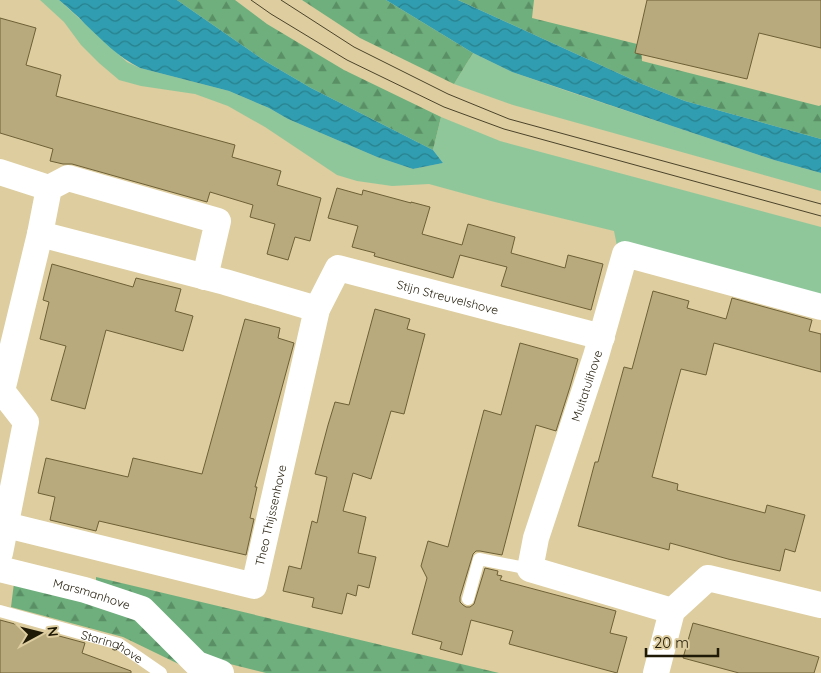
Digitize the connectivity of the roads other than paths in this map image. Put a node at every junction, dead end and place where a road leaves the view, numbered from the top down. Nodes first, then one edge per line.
1 (0, 172) edge
2 (49, 188) junction
3 (40, 234) junction
4 (205, 276) junction
5 (821, 307) edge
6 (317, 309) junction
7 (602, 338) junction
8 (6, 525) junction
9 (0, 553) edge
10 (0, 569) edge
11 (530, 569) junction
12 (468, 599) dead end
13 (821, 605) edge
14 (0, 611) edge
15 (672, 611) junction
16 (161, 673) edge
17 (221, 673) edge
18 (656, 673) edge

1 - 2 street
2 - 3 street
2 - 4 street
3 - 4 street
3 - 8 street
4 - 6 street
5 - 7 street, Multatulihove
6 - 7 street, Stijn Streuvelshove
6 - 8 street, Theo Thijssenhove
7 - 11 street, Multatulihove
8 - 9 street
10 - 17 street, Marsmanhove
11 - 12 lane
11 - 15 street
13 - 15 street
14 - 16 lane, Staringhove
15 - 18 street

